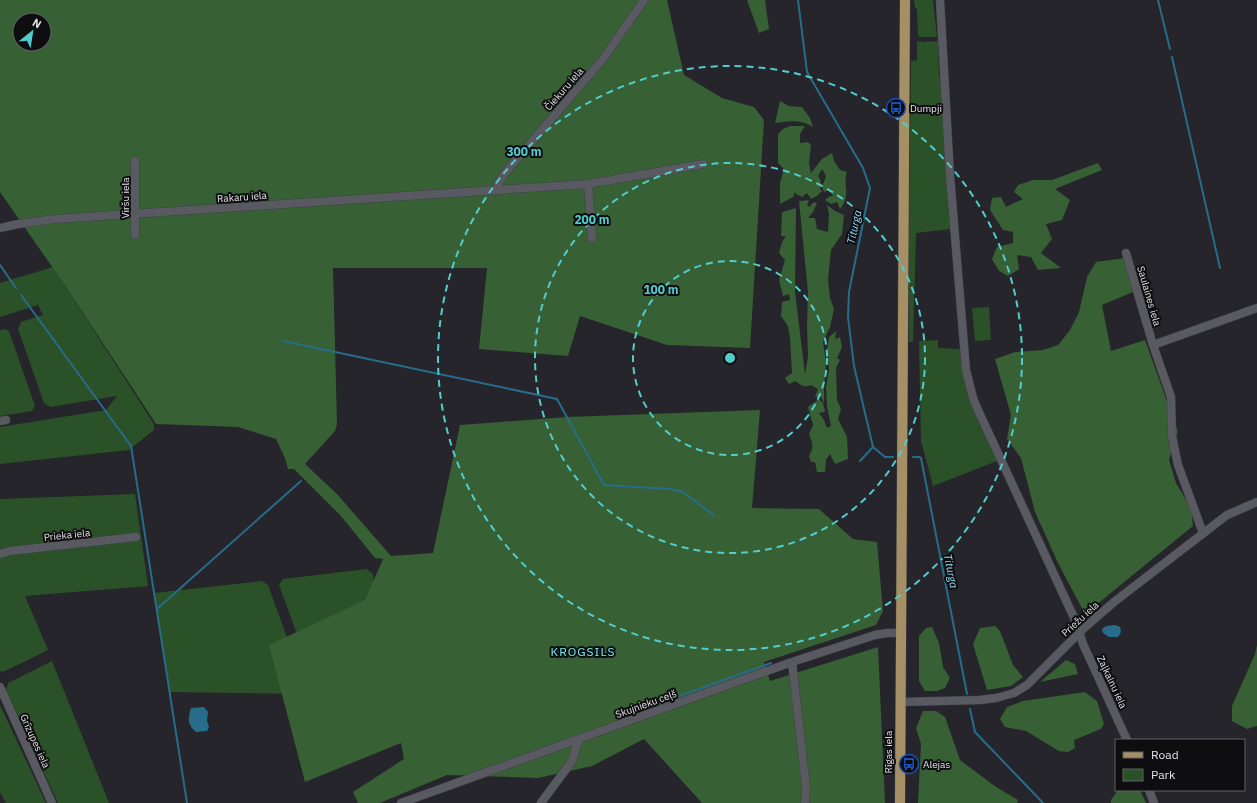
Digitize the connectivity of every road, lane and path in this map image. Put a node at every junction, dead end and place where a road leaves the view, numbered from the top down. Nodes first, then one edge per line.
1 (644, 0) edge
2 (905, 0) edge
3 (940, 0) edge
4 (135, 161) dead end
5 (703, 164) dead end
6 (588, 184) junction
7 (498, 189) junction
8 (135, 215) junction
9 (0, 228) edge
10 (135, 235) dead end
11 (592, 238) dead end
12 (1126, 253) dead end
13 (1257, 308) edge
14 (1153, 345) junction
15 (1257, 502) edge
16 (1203, 533) junction
17 (136, 537) dead end
18 (0, 554) edge
19 (901, 633) junction
20 (1079, 633) junction
21 (792, 662) junction
22 (0, 687) edge
23 (901, 702) junction
24 (579, 739) junction
25 (1127, 739) edge
26 (1149, 791) edge
27 (52, 803) edge
28 (401, 803) edge
29 (541, 803) edge
30 (804, 803) edge
31 (900, 803) edge
32 (1154, 803) edge

1 - 7 street, Čiekuru iela
2 - 19 main road, Rīgas iela
3 - 20 street, Zaļkalnu iela
4 - 8 street, Viršu iela
5 - 6 street, Rakaru iela
6 - 7 street, Rakaru iela
6 - 11 street
7 - 8 street, Rakaru iela
8 - 9 street, Rakaru iela
8 - 10 street, Viršu iela
12 - 14 street, Saulaines iela
13 - 14 street
14 - 16 street, Saulaines iela
15 - 16 street, Priežu iela
16 - 20 street, Priežu iela
17 - 18 street, Prieka iela
19 - 21 street, Skujnieku ceļš
19 - 23 main road, Rīgas iela
20 - 23 street, Priežu iela
20 - 25 street, Zaļkalnu iela
21 - 24 street, Skujnieku ceļš
21 - 30 street
22 - 27 street, Grīzupes iela
23 - 31 main road, Rīgas iela
24 - 28 street, Skujnieku ceļš
24 - 29 street
26 - 32 street

